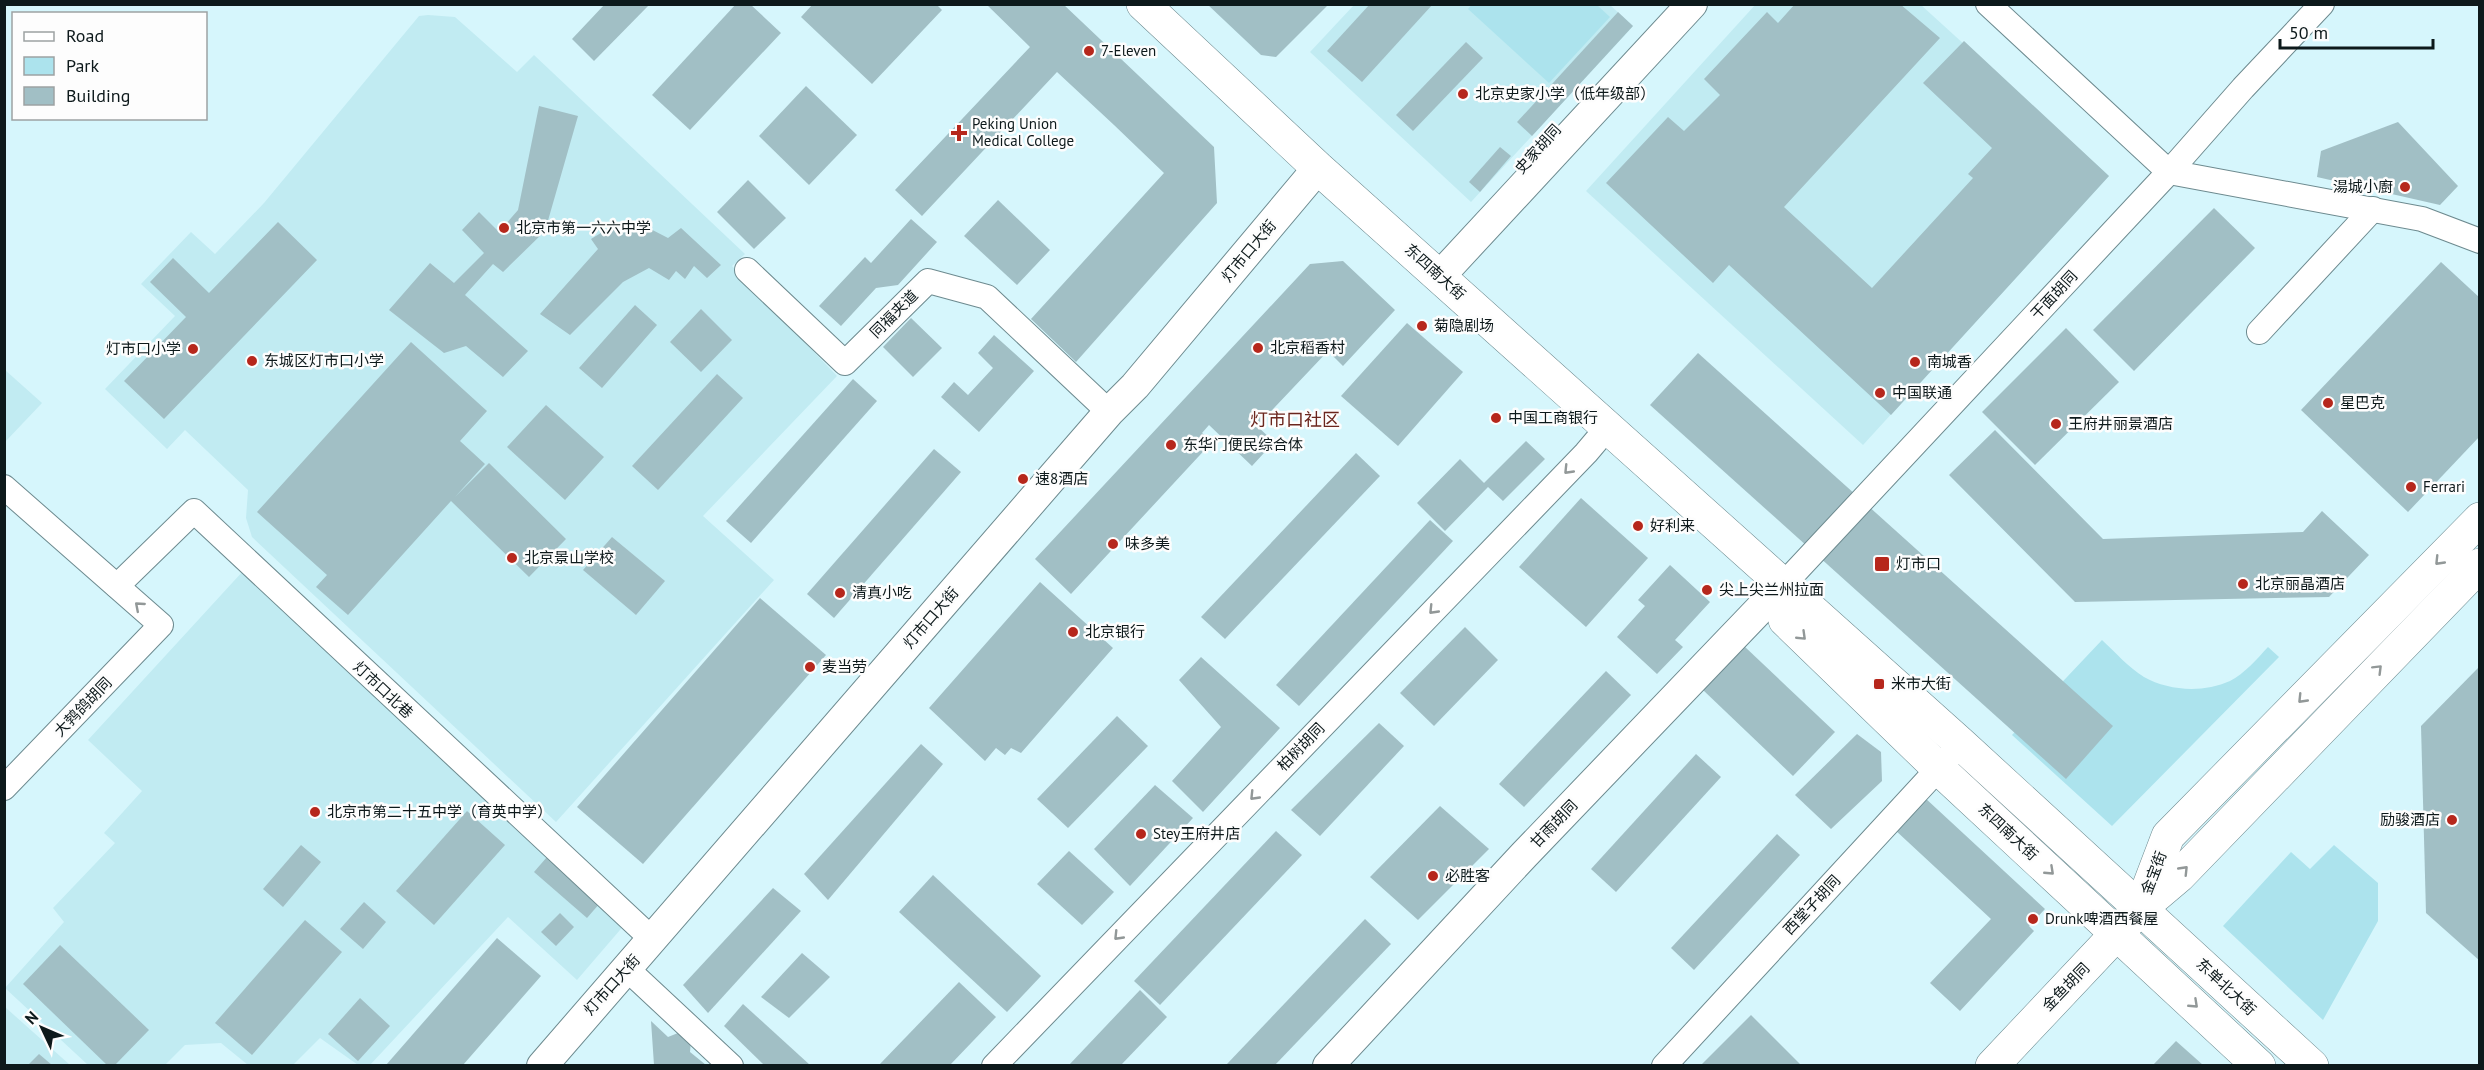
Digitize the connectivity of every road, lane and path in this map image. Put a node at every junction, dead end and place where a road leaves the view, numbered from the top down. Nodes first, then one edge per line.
1 (1143, 4) edge
2 (1669, 4) edge
3 (1692, 4) edge
4 (1988, 4) edge
5 (2322, 4) edge
6 (1318, 168) junction
7 (2169, 172) junction
8 (2373, 209) junction
9 (2480, 241) edge
10 (747, 270) dead end
11 (1435, 271) junction
12 (2259, 332) dead end
13 (1109, 412) junction
14 (1608, 427) junction
15 (4, 487) edge
16 (2480, 519) edge
17 (2480, 565) edge
18 (1784, 585) junction
19 (117, 586) junction
20 (1961, 744) junction
21 (1938, 768) junction
22 (4, 788) edge
23 (2140, 909) junction
24 (2118, 933) junction
25 (653, 940) junction
26 (627, 968) junction
27 (542, 1065) edge
28 (731, 1065) edge
29 (994, 1065) edge
30 (1328, 1065) edge
31 (1664, 1065) edge
32 (1992, 1065) edge
33 (2259, 1065) edge
34 (2312, 1065) edge

1 - 6 main road, 东四南大街
2 - 11 street, 史家胡同
3 - 11 street
4 - 7 street
5 - 7 street, 干面胡同
6 - 11 main road, 东四南大街
6 - 13 street, 灯市口大街
7 - 8 street
7 - 18 street, 干面胡同
8 - 9 street
8 - 12 street
10 - 13 street, 同福夹道
11 - 14 main road, 东四南大街
13 - 25 street, 灯市口大街
14 - 18 main road, 东四南大街
14 -> 29 street, 柏树胡同
15 - 19 street
16 -> 23 main road, 金宝街
23 -> 17 main road, 金宝街
18 - 20 main road, 东四南大街
18 -> 21 main road, 东四南大街
18 - 30 street, 甘雨胡同
22 -> 19 street, 大鹁鸽胡同
19 - 25 street, 灯市口北巷
20 - 21 street, 西堂子胡同
20 - 23 main road, 东四南大街
21 -> 24 main road, 东四南大街
21 - 31 street, 西堂子胡同
23 - 24 main road, 金鱼胡同
23 - 34 main road, 东单北大街
24 - 32 main road, 金鱼胡同
24 -> 33 main road, 东四南大街
25 - 26 street, 灯市口大街
26 - 27 street, 灯市口大街
26 - 28 street

